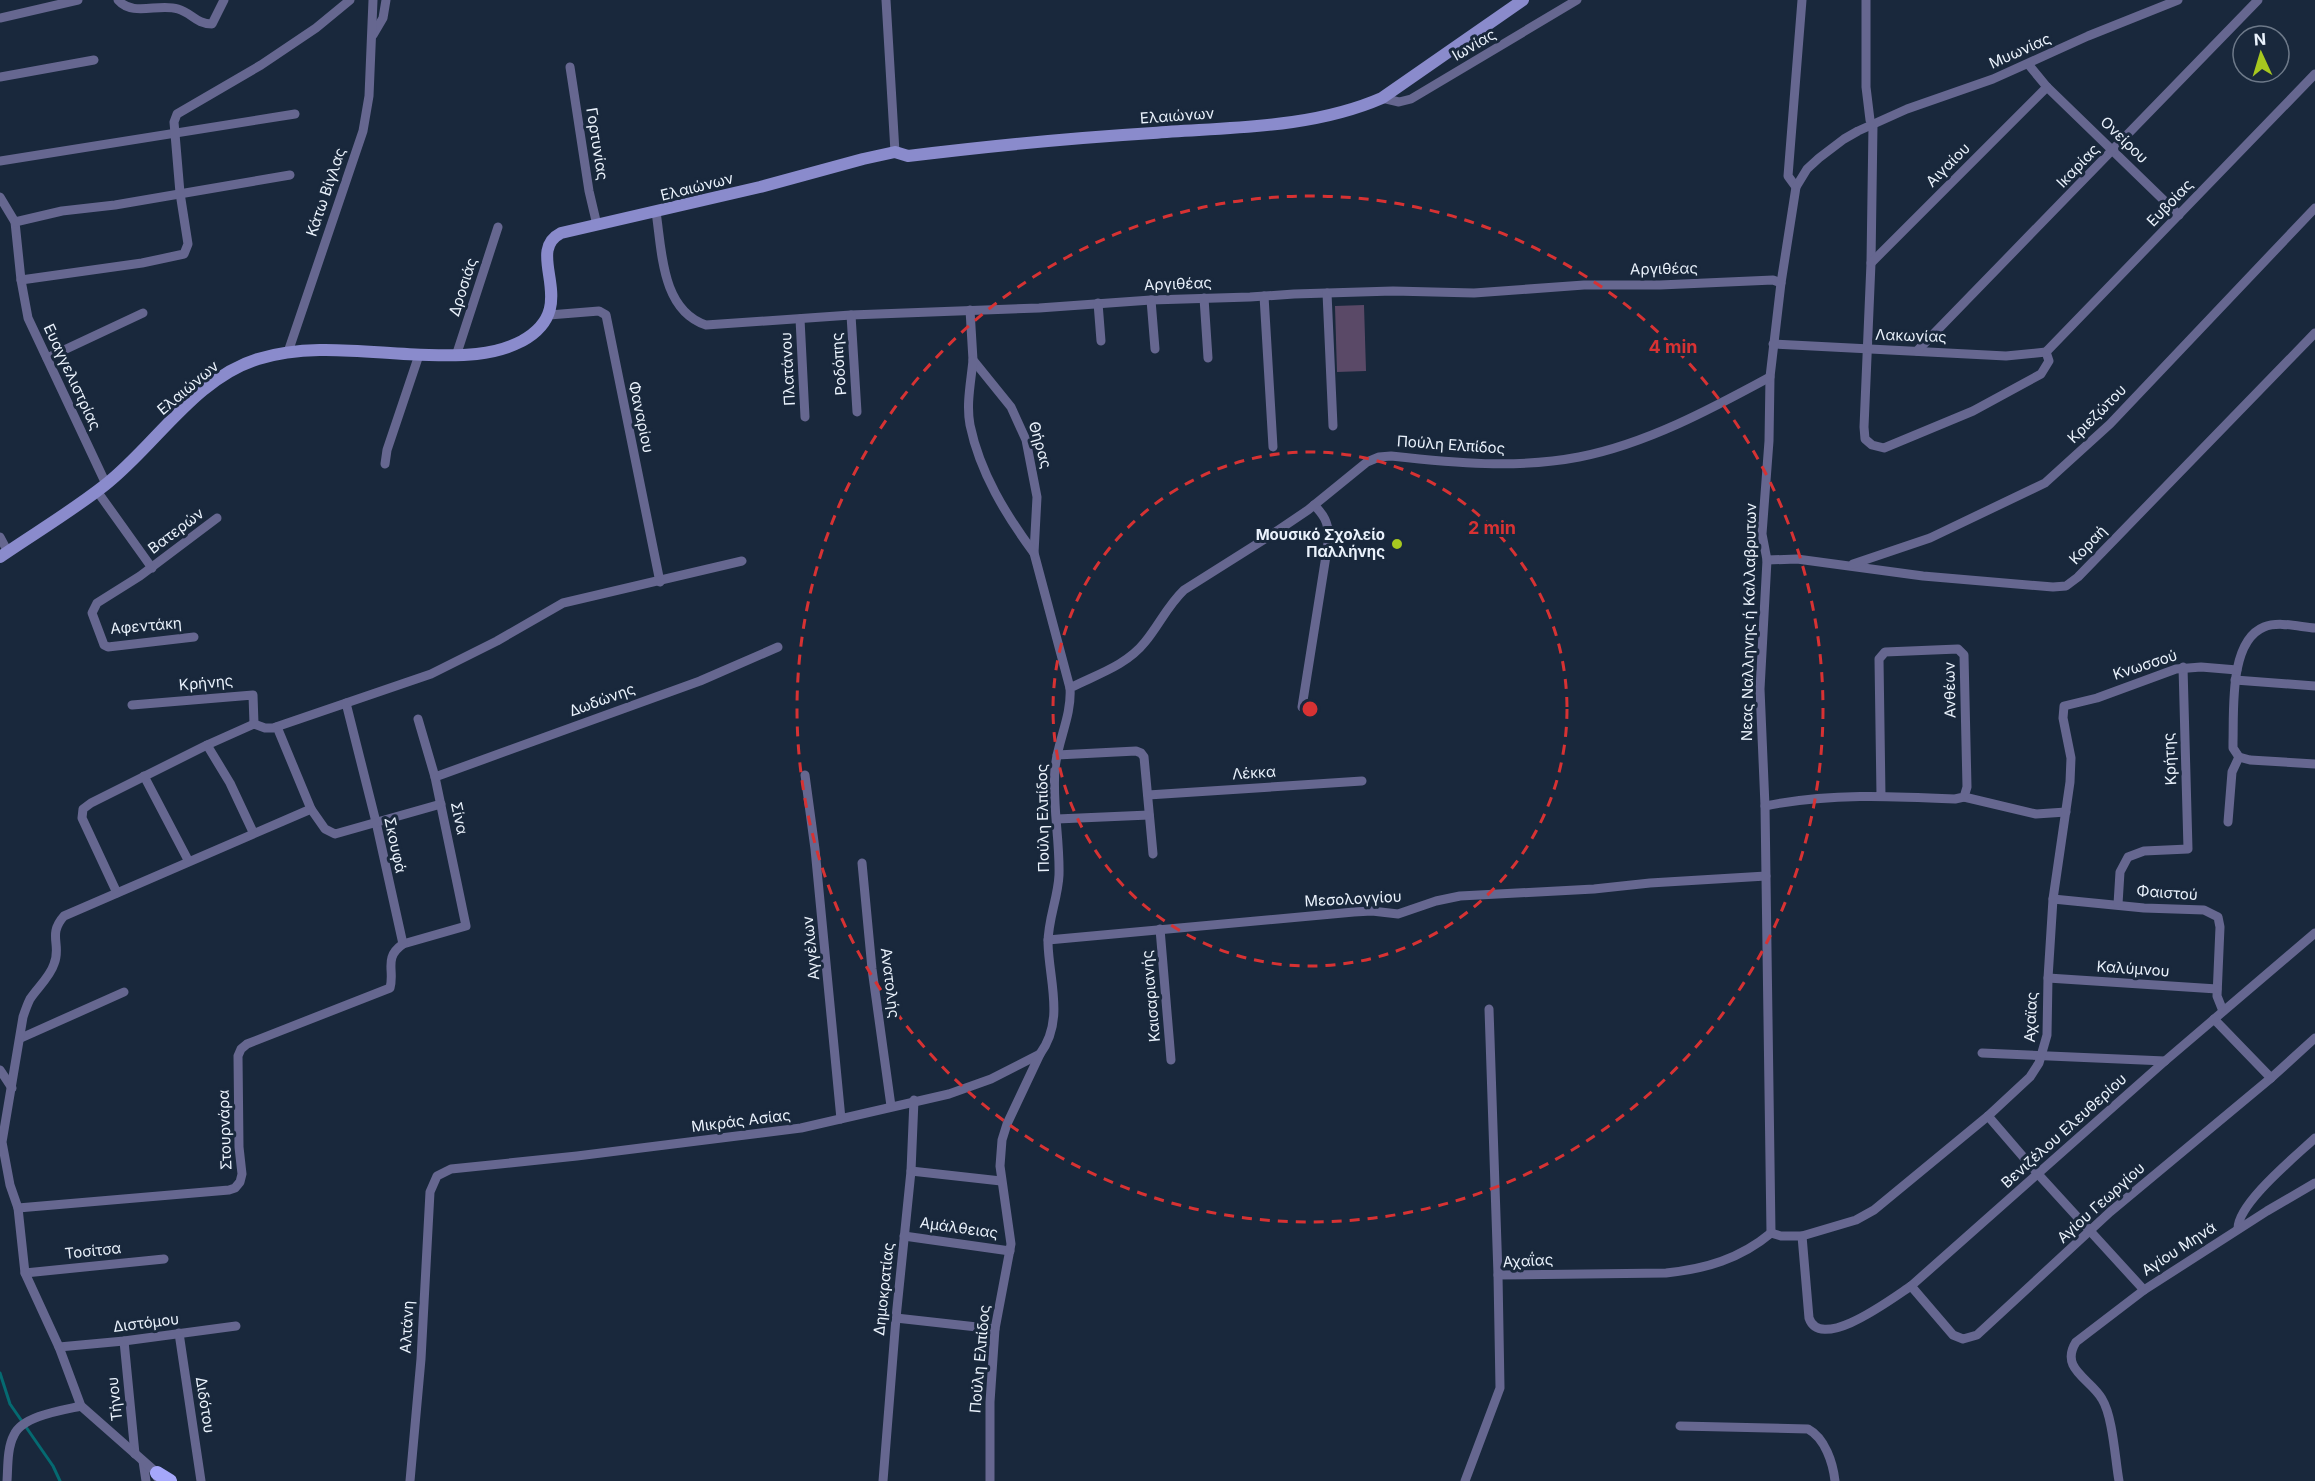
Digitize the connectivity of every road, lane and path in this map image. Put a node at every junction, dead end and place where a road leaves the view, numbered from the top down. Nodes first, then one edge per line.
1 (78, 0) edge
2 (118, 0) edge
3 (224, 0) edge
4 (351, 0) edge
5 (373, 0) edge
6 (386, 0) edge
7 (886, 0) edge
8 (1523, 0) edge
9 (1577, 0) edge
10 (1802, 0) edge
11 (1866, 0) edge
12 (2178, 0) edge
13 (2258, 0) edge
14 (0, 18) edge
15 (372, 37) junction
16 (94, 60) dead end
17 (2028, 64) junction
18 (570, 67) dead end
19 (2315, 74) edge
20 (0, 76) edge
21 (2047, 87) junction
22 (1382, 98) junction
23 (294, 114) dead end
24 (1873, 125) junction
25 (175, 134) junction
26 (2114, 150) junction
27 (895, 152) junction
28 (0, 161) edge
29 (290, 175) dead end
30 (1796, 187) junction
31 (180, 193) junction
32 (0, 197) edge
33 (656, 212) junction
34 (2313, 214) edge
35 (2180, 215) junction
36 (15, 222) junction
37 (597, 225) junction
38 (498, 227) dead end
39 (1871, 263) junction
40 (21, 280) junction
41 (1781, 283) junction
42 (1327, 292) junction
43 (1264, 296) junction
44 (1204, 298) junction
45 (1151, 300) junction
46 (1098, 303) junction
47 (970, 310) junction
48 (143, 313) dead end
49 (549, 315) junction
50 (851, 315) junction
51 (800, 319) junction
52 (2315, 333) edge
53 (1101, 341) dead end
54 (1773, 344) junction
55 (1155, 349) dead end
56 (1868, 350) junction
57 (1917, 351) junction
58 (288, 352) junction
59 (2046, 352) junction
60 (419, 355) junction
61 (456, 356) junction
62 (47, 358) junction
63 (1208, 358) dead end
64 (973, 360) junction
65 (1770, 377) junction
66 (857, 412) dead end
67 (805, 417) dead end
68 (1333, 426) dead end
69 (1273, 447) dead end
70 (386, 464) dead end
71 (102, 487) junction
72 (1314, 504) junction
73 (217, 518) dead end
74 (0, 537) edge
75 (1034, 553) junction
76 (4, 554) edge
77 (1767, 560) junction
78 (742, 561) dead end
79 (1847, 566) junction
80 (152, 568) junction
81 (660, 582) junction
82 (2315, 628) edge
83 (194, 637) dead end
84 (778, 647) dead end
85 (2183, 667) junction
86 (2236, 675) junction
87 (2315, 686) edge
88 (1070, 688) junction
89 (346, 704) junction
90 (132, 705) dead end
91 (2064, 706) joint
92 (1302, 707) dead end
93 (418, 719) dead end
94 (254, 724) junction
95 (277, 727) junction
96 (207, 745) junction
97 (1057, 755) junction
98 (2239, 757) junction
99 (2315, 764) edge
100 (805, 775) dead end
101 (144, 776) junction
102 (435, 777) junction
103 (1362, 781) dead end
104 (1148, 795) junction
105 (1881, 796) junction
106 (1964, 797) junction
107 (441, 804) junction
108 (1765, 806) junction
109 (311, 809) junction
110 (2066, 812) junction
111 (1149, 815) junction
112 (1058, 819) junction
113 (376, 822) junction
114 (2228, 822) dead end
115 (254, 832) junction
116 (1153, 854) dead end
117 (188, 860) junction
118 (862, 863) dead end
119 (1766, 876) junction
120 (117, 893) junction
121 (2053, 899) junction
122 (2118, 904) junction
123 (1160, 929) junction
124 (2315, 933) edge
125 (1048, 940) junction
126 (403, 944) junction
127 (2048, 978) junction
128 (2217, 989) junction
129 (124, 992) dead end
130 (1489, 1009) dead end
131 (2223, 1011) junction
132 (2214, 1019) junction
133 (21, 1038) junction
134 (2315, 1038) edge
135 (1982, 1053) dead end
136 (1040, 1054) junction
137 (2043, 1054) junction
138 (1171, 1060) dead end
139 (2165, 1061) junction
140 (0, 1070) edge
141 (2271, 1078) junction
142 (12, 1088) junction
143 (914, 1100) junction
144 (891, 1106) junction
145 (1989, 1116) junction
146 (841, 1119) junction
147 (2315, 1138) edge
148 (1, 1142) edge
149 (911, 1171) junction
150 (2038, 1174) junction
151 (437, 1176) joint
152 (1001, 1181) junction
153 (2315, 1184) edge
154 (18, 1208) junction
155 (2238, 1229) junction
156 (2091, 1231) junction
157 (904, 1236) junction
158 (1767, 1236) junction
159 (1802, 1236) junction
160 (1010, 1251) junction
161 (164, 1259) dead end
162 (25, 1273) junction
163 (1498, 1275) junction
164 (1911, 1286) junction
165 (2144, 1290) junction
166 (896, 1318) junction
167 (236, 1326) dead end
168 (995, 1329) junction
169 (179, 1334) junction
170 (124, 1341) junction
171 (59, 1347) junction
172 (81, 1406) junction
173 (1680, 1426) dead end
174 (139, 1458) junction
175 (154, 1478) edge
176 (7, 1481) edge
177 (170, 1481) edge
178 (201, 1481) edge
179 (410, 1481) edge
180 (883, 1481) edge
181 (990, 1481) edge
182 (1465, 1481) edge
183 (1835, 1481) edge
184 (2119, 1481) edge

1 - 14 street
2 - 3 street
4 - 25 street
5 - 15 street, Κάτω Βίγλας
6 - 15 street
7 - 27 street
8 - 22 main road, Ελαιώνων
9 - 22 street, Ιωνίας
10 - 30 street
11 - 24 street
12 - 17 street, Μυωνίας
13 - 26 street, Ικαρίας
15 - 58 street, Κάτω Βίγλας
16 - 20 street
17 - 21 street, Ονείρου
17 - 24 street, Μυωνίας
18 - 37 street, Γορτυνίας
19 - 35 street, Ευβοίας
21 - 26 street, Ονείρου
21 - 39 street, Αιγαίου
22 - 27 main road, Ελαιώνων
23 - 25 street
24 - 30 street, Νεας Nαλληνης ή Καλλαβρυτων
24 - 39 street
25 - 28 street
25 - 31 street
26 - 35 street, Ονείρου
26 - 57 street, Ικαρίας
27 - 33 main road, Ελαιώνων
29 - 31 street
30 - 41 street, Νεας Nαλληνης ή Καλλαβρυτων
31 - 36 street
31 - 40 street
32 - 36 street
33 - 37 main road, Ελαιώνων
33 - 51 street, Αργιθέας
34 - 79 street, Κριεζώτου
35 - 59 street, Ευβοίας
36 - 40 street, Ευαγγελιστρίας
37 - 49 main road, Ελαιώνων
38 - 61 street, Δροσιάς
39 - 56 street
40 - 62 street, Ευαγγελιστρίας
41 - 42 street, Αργιθέας
41 - 54 street, Νεας Nαλληνης ή Καλλαβρυτων
42 - 43 street, Αργιθέας
42 - 68 street
43 - 44 street, Αργιθέας
43 - 69 street
44 - 45 street, Αργιθέας
44 - 63 street
45 - 46 street, Αργιθέας
45 - 55 street
46 - 47 street, Αργιθέας
46 - 53 street
47 - 50 street, Αργιθέας
47 - 64 street, Θήρας
48 - 62 street
49 - 61 main road, Ελαιώνων
49 - 81 street, Φαναρίου
50 - 51 street, Αργιθέας
50 - 66 street, Ροδόπης
51 - 67 street, Πλατάνου
52 - 79 street, Κοραή
54 - 56 street, Λακωνίας
54 - 65 street, Νεας Nαλληνης ή Καλλαβρυτων
56 - 57 street, Λακωνίας
56 - 59 street
57 - 59 street, Λακωνίας
58 - 60 main road, Ελαιώνων
58 - 71 main road, Ελαιώνων
60 - 61 main road, Ελαιώνων
60 - 70 street
62 - 71 street, Ευαγγελιστρίας
64 - 75 street, Θήρας
64 - 75 street, Θήρας
65 - 72 street, Πούλη Ελπίδος
65 - 77 street, Νεας Nαλληνης ή Καλλαβρυτων
71 - 76 main road, Ελαιώνων
71 - 80 street, Ευαγγελιστρίας
72 - 88 street, Πούλη Ελπίδος
72 - 92 street
73 - 80 street, Βατερών
74 - 76 street
75 - 88 street, Θήρας
77 - 79 street, Κοραή
77 - 108 street, Νεας Nαλληνης ή Καλλαβρυτων
78 - 81 street
80 - 83 street, Αφεντάκη
81 - 89 street
82 - 86 street
84 - 102 street, Δωδώνης
85 - 86 street, Κνωσσού
85 - 91 street, Κνωσσού
85 - 122 street, Κρήτης
86 - 87 street, Κνωσσού
86 - 98 street
88 - 97 street, Πούλη Ελπίδος
89 - 95 street
89 - 113 street, Σκουφά
90 - 94 street, Κρήνης
91 - 110 street, Αχαϊας
93 - 102 street, Σίνα
94 - 95 street
94 - 96 street
95 - 109 street
96 - 101 street
96 - 115 street
97 - 104 street
97 - 112 street, Πούλη Ελπίδος
98 - 99 street
98 - 114 street
100 - 146 street, Αγγέλων
101 - 117 street
101 - 120 street
102 - 107 street, Σίνα
103 - 104 street, Λέκκα
104 - 111 street
105 - 106 street
105 - 106 street, Ανθέων
105 - 108 street
106 - 110 street
107 - 113 street
107 - 126 street, Σίνα
108 - 119 street, Νεας Nαλληνης ή Καλλαβρυτων
109 - 113 street
109 - 115 street
110 - 121 street, Αχαϊας
111 - 112 street
111 - 116 street
112 - 125 street, Πούλη Ελπίδος
113 - 126 street, Σκουφά
115 - 117 street
117 - 120 street
118 - 144 street, Ανατολής
119 - 123 street, Μεσολογγίου
119 - 158 street, Νεας Nαλληνης ή Καλλαβρυτων
120 - 133 street
121 - 122 street, Φαιστού
121 - 127 street, Αχαϊας
122 - 128 street, Φαιστού
123 - 125 street, Μεσολογγίου
123 - 138 street, Καισαριανής
124 - 131 street, Βενιζέλου Ελευθερίου
125 - 136 street, Πούλη Ελπίδος
126 - 154 street, Στουρνάρα
127 - 128 street, Καλύμνου
127 - 137 street, Αχαϊας
128 - 131 street, Φαιστού
129 - 133 street
130 - 163 street
131 - 132 street, Βενιζέλου Ελευθερίου
132 - 139 street, Βενιζέλου Ελευθερίου
132 - 141 street
133 - 142 street
134 - 141 street, Αγίου Γεωργίου
135 - 137 street
136 - 143 street, Μικράς Ασίας
136 - 152 street, Πούλη Ελπίδος
137 - 139 street
137 - 145 street, Αχαϊας
139 - 150 street, Βενιζέλου Ελευθερίου
140 - 142 street
141 - 156 street, Αγίου Γεωργίου
142 - 148 street
143 - 144 street, Μικράς Ασίας
143 - 149 street, Δημοκρατίας
144 - 146 street, Μικράς Ασίας
145 - 150 street
145 - 159 street, Αχαϊας
146 - 151 street, Μικράς Ασίας
147 - 155 street
148 - 154 street
149 - 152 street
149 - 157 street, Δημοκρατίας
150 - 156 street
150 - 164 street, Βενιζέλου Ελευθερίου
151 - 179 street, Αλτάνη
152 - 160 street, Πούλη Ελπίδος
153 - 155 street, Αγίου Μηνά
154 - 162 street
155 - 165 street, Αγίου Μηνά
156 - 164 street, Αγίου Γεωργίου
156 - 165 street
157 - 160 street, Αμάλθειας
157 - 166 street, Δημοκρατίας
158 - 159 street, Αχαϊας
158 - 163 street, Αχαΐας
159 - 164 street, Βενιζέλου Ελευθερίου
160 - 168 street, Πούλη Ελπίδος
161 - 162 street, Τοσίτσα
162 - 171 street
163 - 182 street, Αχαΐας
165 - 184 street, Αγίου Μηνά
166 - 168 street
166 - 180 street, Δημοκρατίας
167 - 169 street, Διστόμου
168 - 181 street, Πούλη Ελπίδος
169 - 170 street, Διστόμου
169 - 178 street, Διδότου
170 - 171 street, Διστόμου
170 - 174 street, Τήνου
171 - 172 street
172 - 174 street
172 - 176 street
173 - 183 street
174 - 175 street
175 - 177 main road

